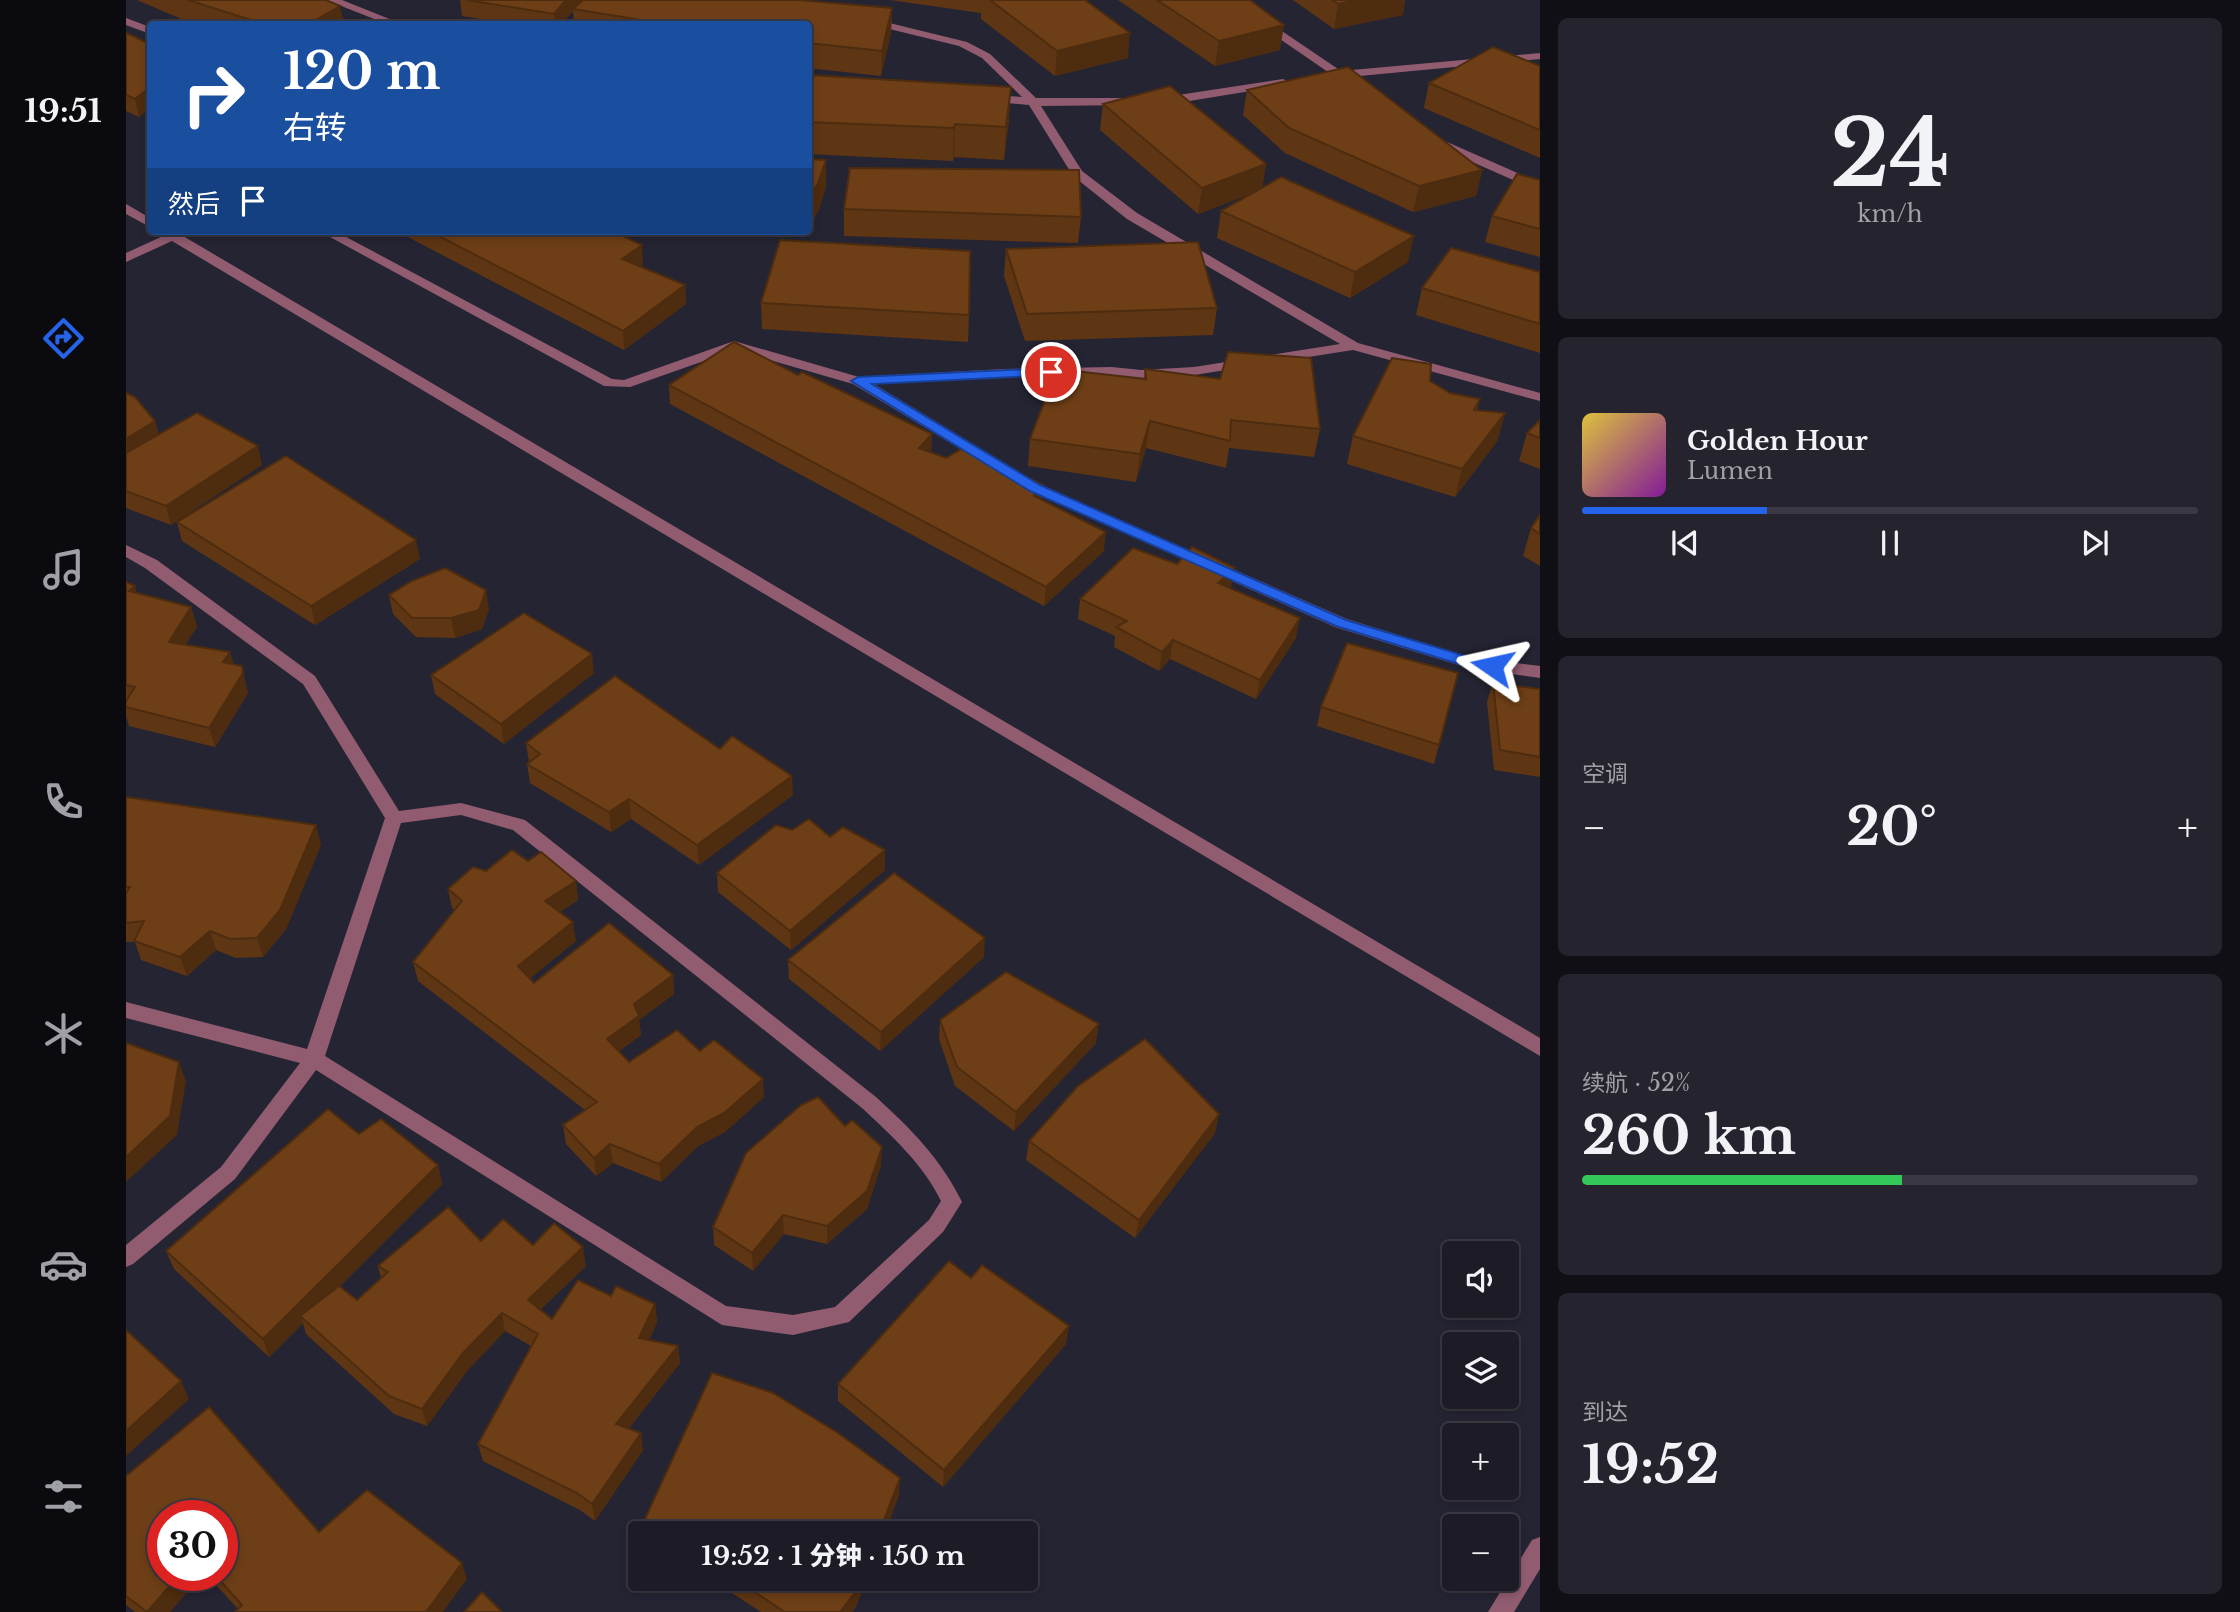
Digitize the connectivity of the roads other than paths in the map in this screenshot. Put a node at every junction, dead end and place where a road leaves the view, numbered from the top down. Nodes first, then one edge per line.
1 (332, 0) edge
2 (1229, 0) edge
3 (860, 19) edge
4 (126, 21) edge
5 (388, 21) edge
6 (147, 31) edge
7 (1540, 56) edge
8 (1518, 59) junction
9 (1540, 73) edge
10 (1339, 74) junction
11 (1312, 78) edge
12 (1298, 80) edge
13 (1361, 90) edge
14 (967, 97) edge
15 (1033, 102) junction
16 (1428, 138) edge
17 (1540, 188) edge
18 (126, 208) edge
19 (147, 221) edge
20 (167, 235) edge
21 (171, 235) edge
22 (332, 235) edge
23 (126, 258) edge
24 (1353, 346) junction
25 (858, 381) junction
26 (1540, 397) edge
27 (126, 550) edge
28 (1540, 672) edge
29 (394, 818) junction
30 (126, 1010) edge
31 (1540, 1048) edge
32 (314, 1059) junction
33 (126, 1258) edge
34 (1540, 1548) edge
35 (1500, 1612) edge

1 - 5 street
2 - 10 street
3 - 15 street
4 - 6 street
7 - 8 street
8 - 9 street
8 - 10 street
10 - 11 street
10 - 13 street
12 - 15 street
14 - 15 street
15 - 24 street
16 - 17 street
18 - 19 street
20 - 23 street
21 - 31 street
22 - 25 street
24 - 25 street
24 - 26 street
25 - 28 street
27 - 29 street
29 - 32 street
29 - 32 street
30 - 32 street
32 - 33 street
34 - 35 street

